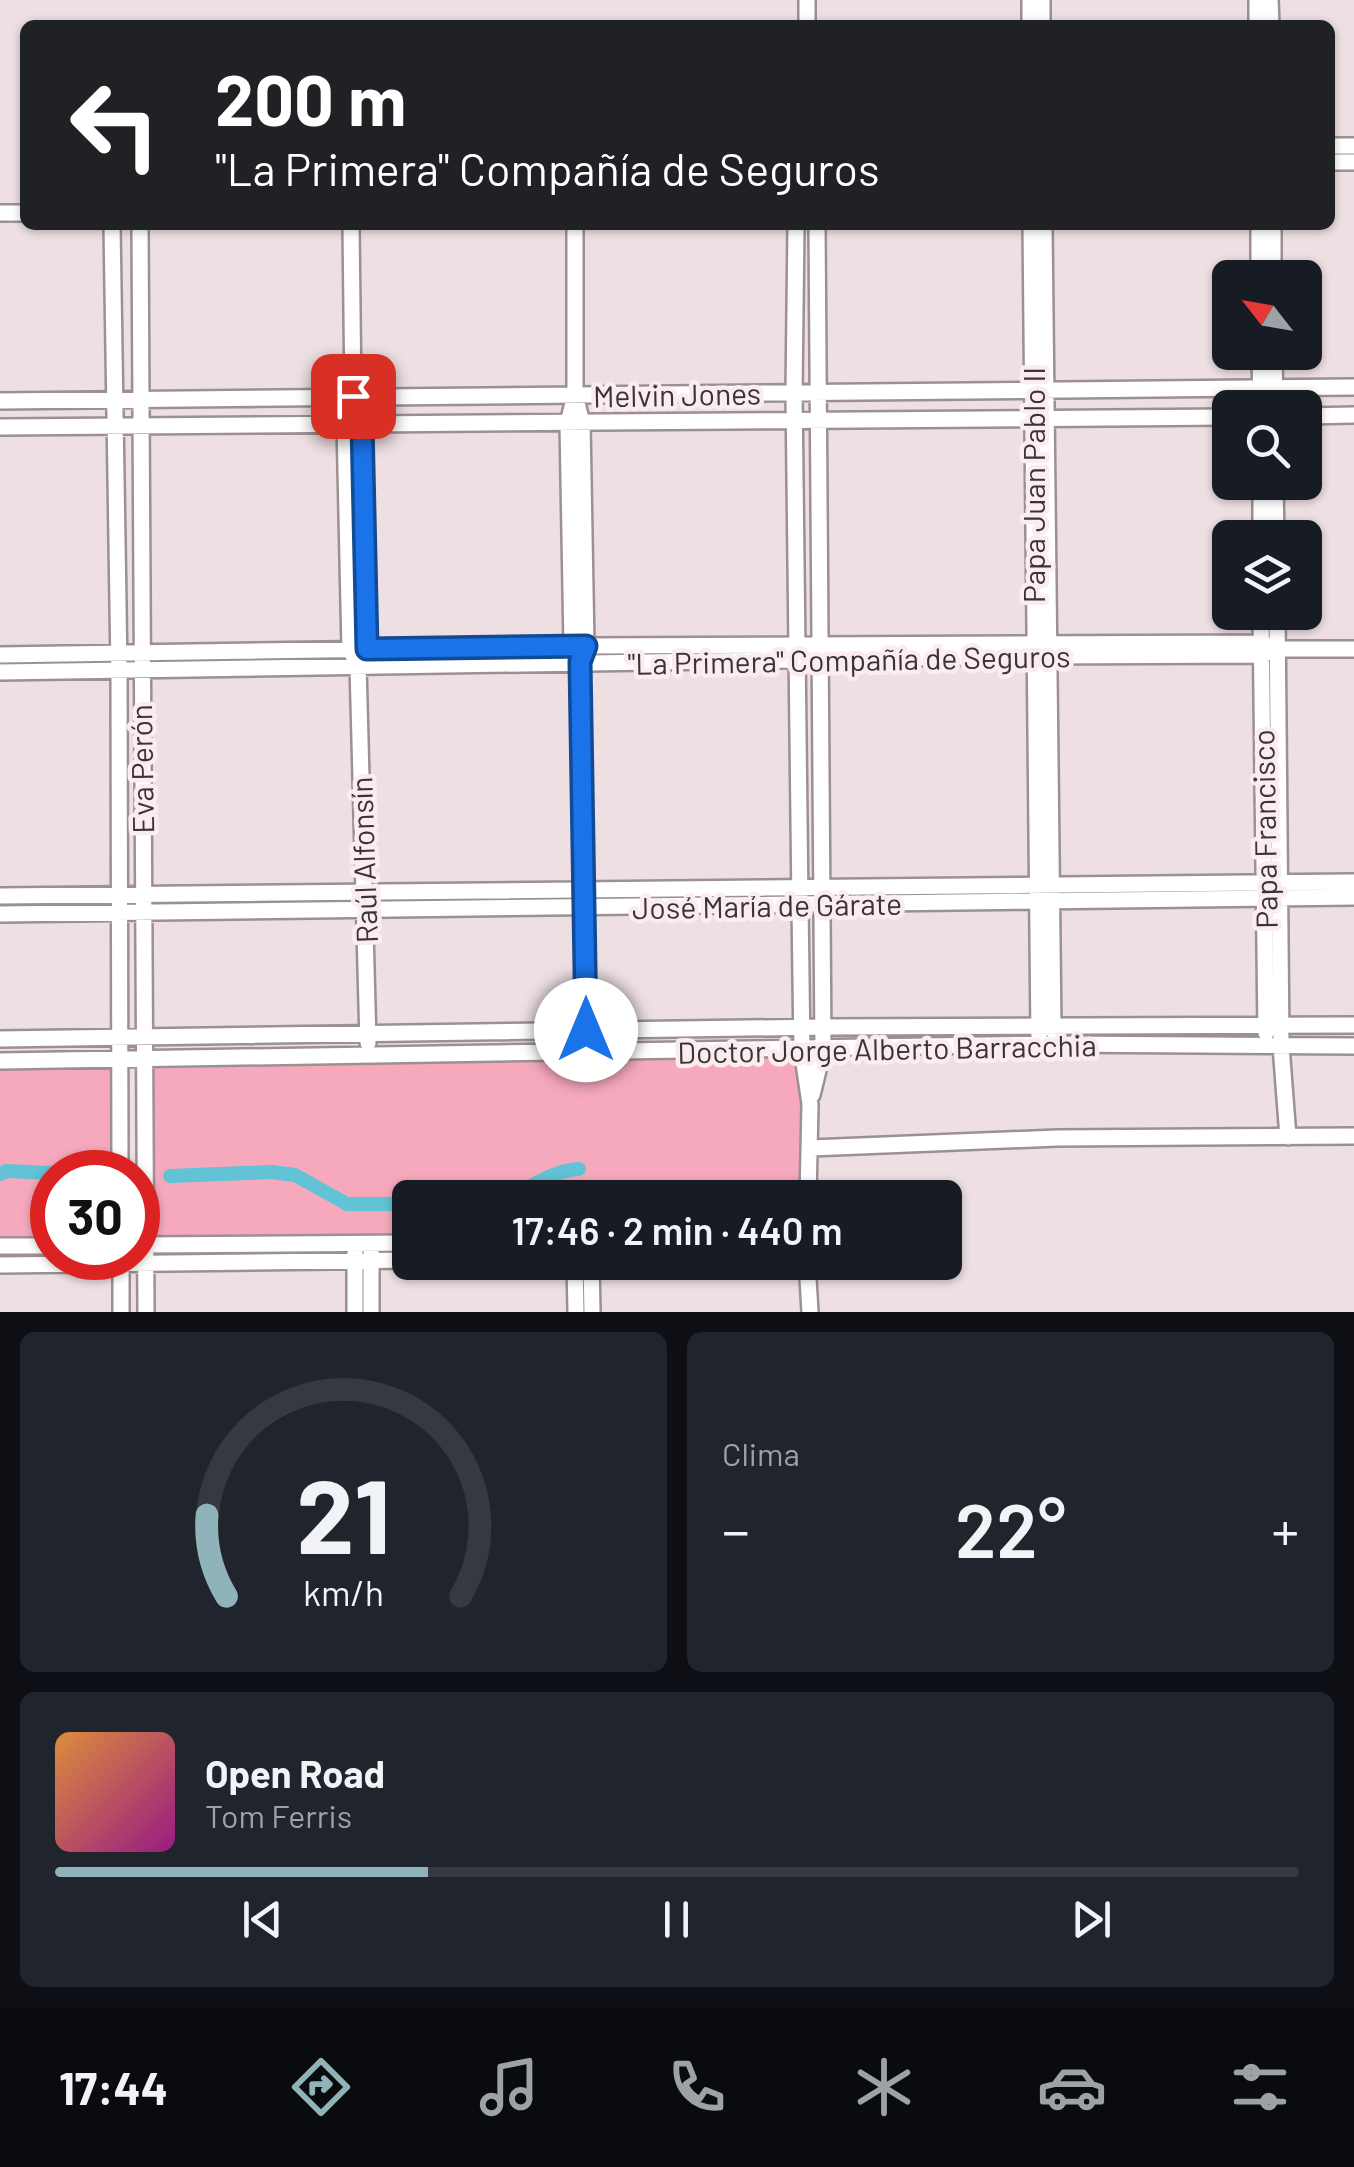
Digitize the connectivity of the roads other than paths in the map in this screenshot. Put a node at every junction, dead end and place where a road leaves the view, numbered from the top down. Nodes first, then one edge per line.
1 (112, 230) edge
2 (140, 230) edge
3 (351, 230) edge
4 (575, 230) edge
5 (796, 230) edge
6 (817, 230) edge
7 (1031, 230) edge
8 (1044, 230) edge
9 (1259, 230) edge
10 (1273, 230) edge
11 (1260, 260) edge
12 (1273, 260) edge
13 (1264, 370) edge
14 (1270, 370) edge
15 (1354, 387) edge
16 (1267, 388) junction
17 (1039, 390) junction
18 (794, 393) junction
19 (820, 393) junction
20 (353, 396) junction
21 (574, 396) junction
22 (140, 399) junction
23 (114, 400) junction
24 (0, 401) edge
25 (1354, 415) edge
26 (1322, 416) edge
27 (1212, 418) edge
28 (1039, 420) junction
29 (794, 422) junction
30 (820, 422) junction
31 (575, 423) junction
32 (354, 424) junction
33 (114, 425) junction
34 (140, 425) junction
35 (0, 426) edge
36 (1264, 630) edge
37 (1272, 630) edge
38 (367, 649) junction
39 (1041, 649) junction
40 (1267, 649) junction
41 (1354, 649) edge
42 (579, 652) junction
43 (797, 652) junction
44 (820, 652) junction
45 (0, 655) edge
46 (354, 658) junction
47 (118, 660) junction
48 (139, 660) junction
49 (0, 672) edge
50 (1354, 882) edge
51 (585, 890) junction
52 (1272, 891) junction
53 (1043, 894) junction
54 (0, 896) edge
55 (143, 896) junction
56 (821, 896) junction
57 (800, 897) junction
58 (1354, 898) edge
59 (363, 902) junction
60 (119, 905) junction
61 (586, 908) junction
62 (145, 913) junction
63 (0, 914) edge
64 (1046, 1025) junction
65 (1274, 1025) junction
66 (1354, 1025) edge
67 (802, 1028) junction
68 (822, 1028) junction
69 (586, 1030) junction
70 (368, 1036) junction
71 (120, 1038) junction
72 (146, 1038) junction
73 (0, 1039) edge
74 (1046, 1045) junction
75 (1274, 1046) junction
76 (1354, 1046) edge
77 (802, 1050) junction
78 (823, 1050) junction
79 (587, 1052) junction
80 (369, 1056) junction
81 (120, 1060) junction
82 (146, 1060) junction
83 (0, 1061) edge
84 (810, 1104) junction
85 (1354, 1136) edge
86 (1288, 1137) junction
87 (810, 1148) junction
88 (120, 1150) edge
89 (144, 1150) edge
90 (809, 1180) edge
91 (0, 1246) edge
92 (30, 1246) edge
93 (160, 1246) edge
94 (392, 1246) edge
95 (363, 1252) junction
96 (392, 1257) edge
97 (160, 1263) edge
98 (30, 1264) edge
99 (0, 1265) edge
100 (121, 1280) edge
101 (146, 1280) edge
102 (575, 1280) edge
103 (592, 1280) edge
104 (809, 1280) edge
105 (122, 1312) edge
106 (146, 1312) edge
107 (355, 1312) edge
108 (371, 1312) edge
109 (576, 1312) edge
110 (592, 1312) edge
111 (810, 1312) edge

1 - 23 street, Eva Perón
2 - 22 street, Eva Perón
3 - 20 street, Raúl Alfonsín
4 - 21 street
5 - 18 street
6 - 19 street
7 - 17 street, Papa Juan Pablo II
8 - 17 street, Papa Juan Pablo II
9 - 11 street
10 - 12 street
13 - 16 street
14 - 16 street
15 - 16 street, Melvin Jones
16 - 17 street, Melvin Jones
17 - 19 street, Melvin Jones
17 - 28 street, Papa Juan Pablo II
18 - 19 street, Melvin Jones
18 - 21 street, Melvin Jones
18 - 29 street
19 - 30 street
20 - 21 street, Melvin Jones
20 - 22 street, Melvin Jones
20 - 32 street, Raúl Alfonsín
21 - 31 street
22 - 23 street, Melvin Jones
22 - 34 street, Eva Perón
23 - 24 street, Melvin Jones
23 - 33 street, Eva Perón
25 - 26 street
27 - 28 street, Melvin Jones
28 - 30 street, Melvin Jones
28 - 39 street, Papa Juan Pablo II
29 - 30 street, Melvin Jones
29 - 31 street, Melvin Jones
29 - 43 street
30 - 44 street
31 - 32 street, Melvin Jones
31 - 42 street
32 - 34 street, Melvin Jones
32 - 38 street, Raúl Alfonsín
32 - 46 street, Raúl Alfonsín
33 - 34 street, Melvin Jones
33 - 35 street, Melvin Jones
33 - 47 street, Eva Perón
34 - 48 street, Eva Perón
36 - 40 street, Papa Francisco
37 - 40 street, Papa Francisco
38 - 42 street, "La Primera" Compañía de Seguros
38 - 46 street, "La Primera" Compañía de Seguros
39 - 40 street, "La Primera" Compañía de Seguros
39 - 44 street, "La Primera" Compañía de Seguros
39 - 53 street, Papa Juan Pablo II
40 - 41 street, "La Primera" Compañía de Seguros
40 - 52 street, Papa Francisco
42 - 43 street, "La Primera" Compañía de Seguros
42 - 46 street, "La Primera" Compañía de Seguros
42 - 51 street
43 - 44 street, "La Primera" Compañía de Seguros
43 - 57 street
44 - 56 street
45 - 47 street, "La Primera" Compañía de Seguros
46 - 48 street, "La Primera" Compañía de Seguros
46 - 59 street, Raúl Alfonsín
47 - 48 street, "La Primera" Compañía de Seguros
47 - 49 street, "La Primera" Compañía de Seguros
47 - 60 street, Eva Perón
48 - 55 street, Eva Perón
50 - 52 street, José María de Gárate
51 - 57 street, José María de Gárate
51 - 59 street, José María de Gárate
51 - 61 street
52 - 53 street, José María de Gárate
52 - 58 street, José María de Gárate
52 - 65 street, Papa Francisco
53 - 56 street, José María de Gárate
53 - 64 street, Papa Juan Pablo II
54 - 60 street, José María de Gárate
55 - 59 street, José María de Gárate
55 - 60 street, José María de Gárate
55 - 62 street, Eva Perón
56 - 57 street, José María de Gárate
56 - 68 street
57 - 61 street, José María de Gárate
57 - 67 street
59 - 61 street, José María de Gárate
59 - 62 street, José María de Gárate
59 - 70 street, Raúl Alfonsín
60 - 62 street, José María de Gárate
60 - 63 street, José María de Gárate
60 - 71 street, Eva Perón
61 - 69 street
62 - 72 street, Eva Perón
64 - 65 street, Doctor Jorge Alberto Barracchia
64 - 68 street, Doctor Jorge Alberto Barracchia
64 - 74 street, Papa Juan Pablo II
65 - 66 street, Doctor Jorge Alberto Barracchia
65 - 75 street, Papa Francisco
67 - 68 street, Doctor Jorge Alberto Barracchia
67 - 69 street, Doctor Jorge Alberto Barracchia
67 - 77 street
68 - 78 street
69 - 70 street, Doctor Jorge Alberto Barracchia
69 - 79 street
70 - 72 street, Doctor Jorge Alberto Barracchia
70 - 80 street, Raúl Alfonsín
71 - 72 street, Doctor Jorge Alberto Barracchia
71 - 73 street, Doctor Jorge Alberto Barracchia
71 - 81 street, Eva Perón
72 - 82 street, Eva Perón
74 - 75 street, Doctor Jorge Alberto Barracchia
74 - 78 street, Doctor Jorge Alberto Barracchia
75 - 76 street, Doctor Jorge Alberto Barracchia
75 - 86 street, Papa Francisco
77 - 78 street, Doctor Jorge Alberto Barracchia
77 - 79 street, Doctor Jorge Alberto Barracchia
77 - 84 street
78 - 84 street
79 - 80 street, Doctor Jorge Alberto Barracchia
80 - 82 street, Doctor Jorge Alberto Barracchia
81 - 82 street, Doctor Jorge Alberto Barracchia
81 - 83 street, Doctor Jorge Alberto Barracchia
81 - 88 street, Eva Perón
82 - 89 street, Eva Perón
84 - 87 street
85 - 86 street
86 - 87 street
87 - 90 street
91 - 92 street
93 - 95 street
94 - 95 street
95 - 96 street
95 - 97 street
95 - 107 street
95 - 108 street
98 - 99 street
100 - 105 street
101 - 106 street, Eva Perón
102 - 109 street
103 - 110 street
104 - 111 street

